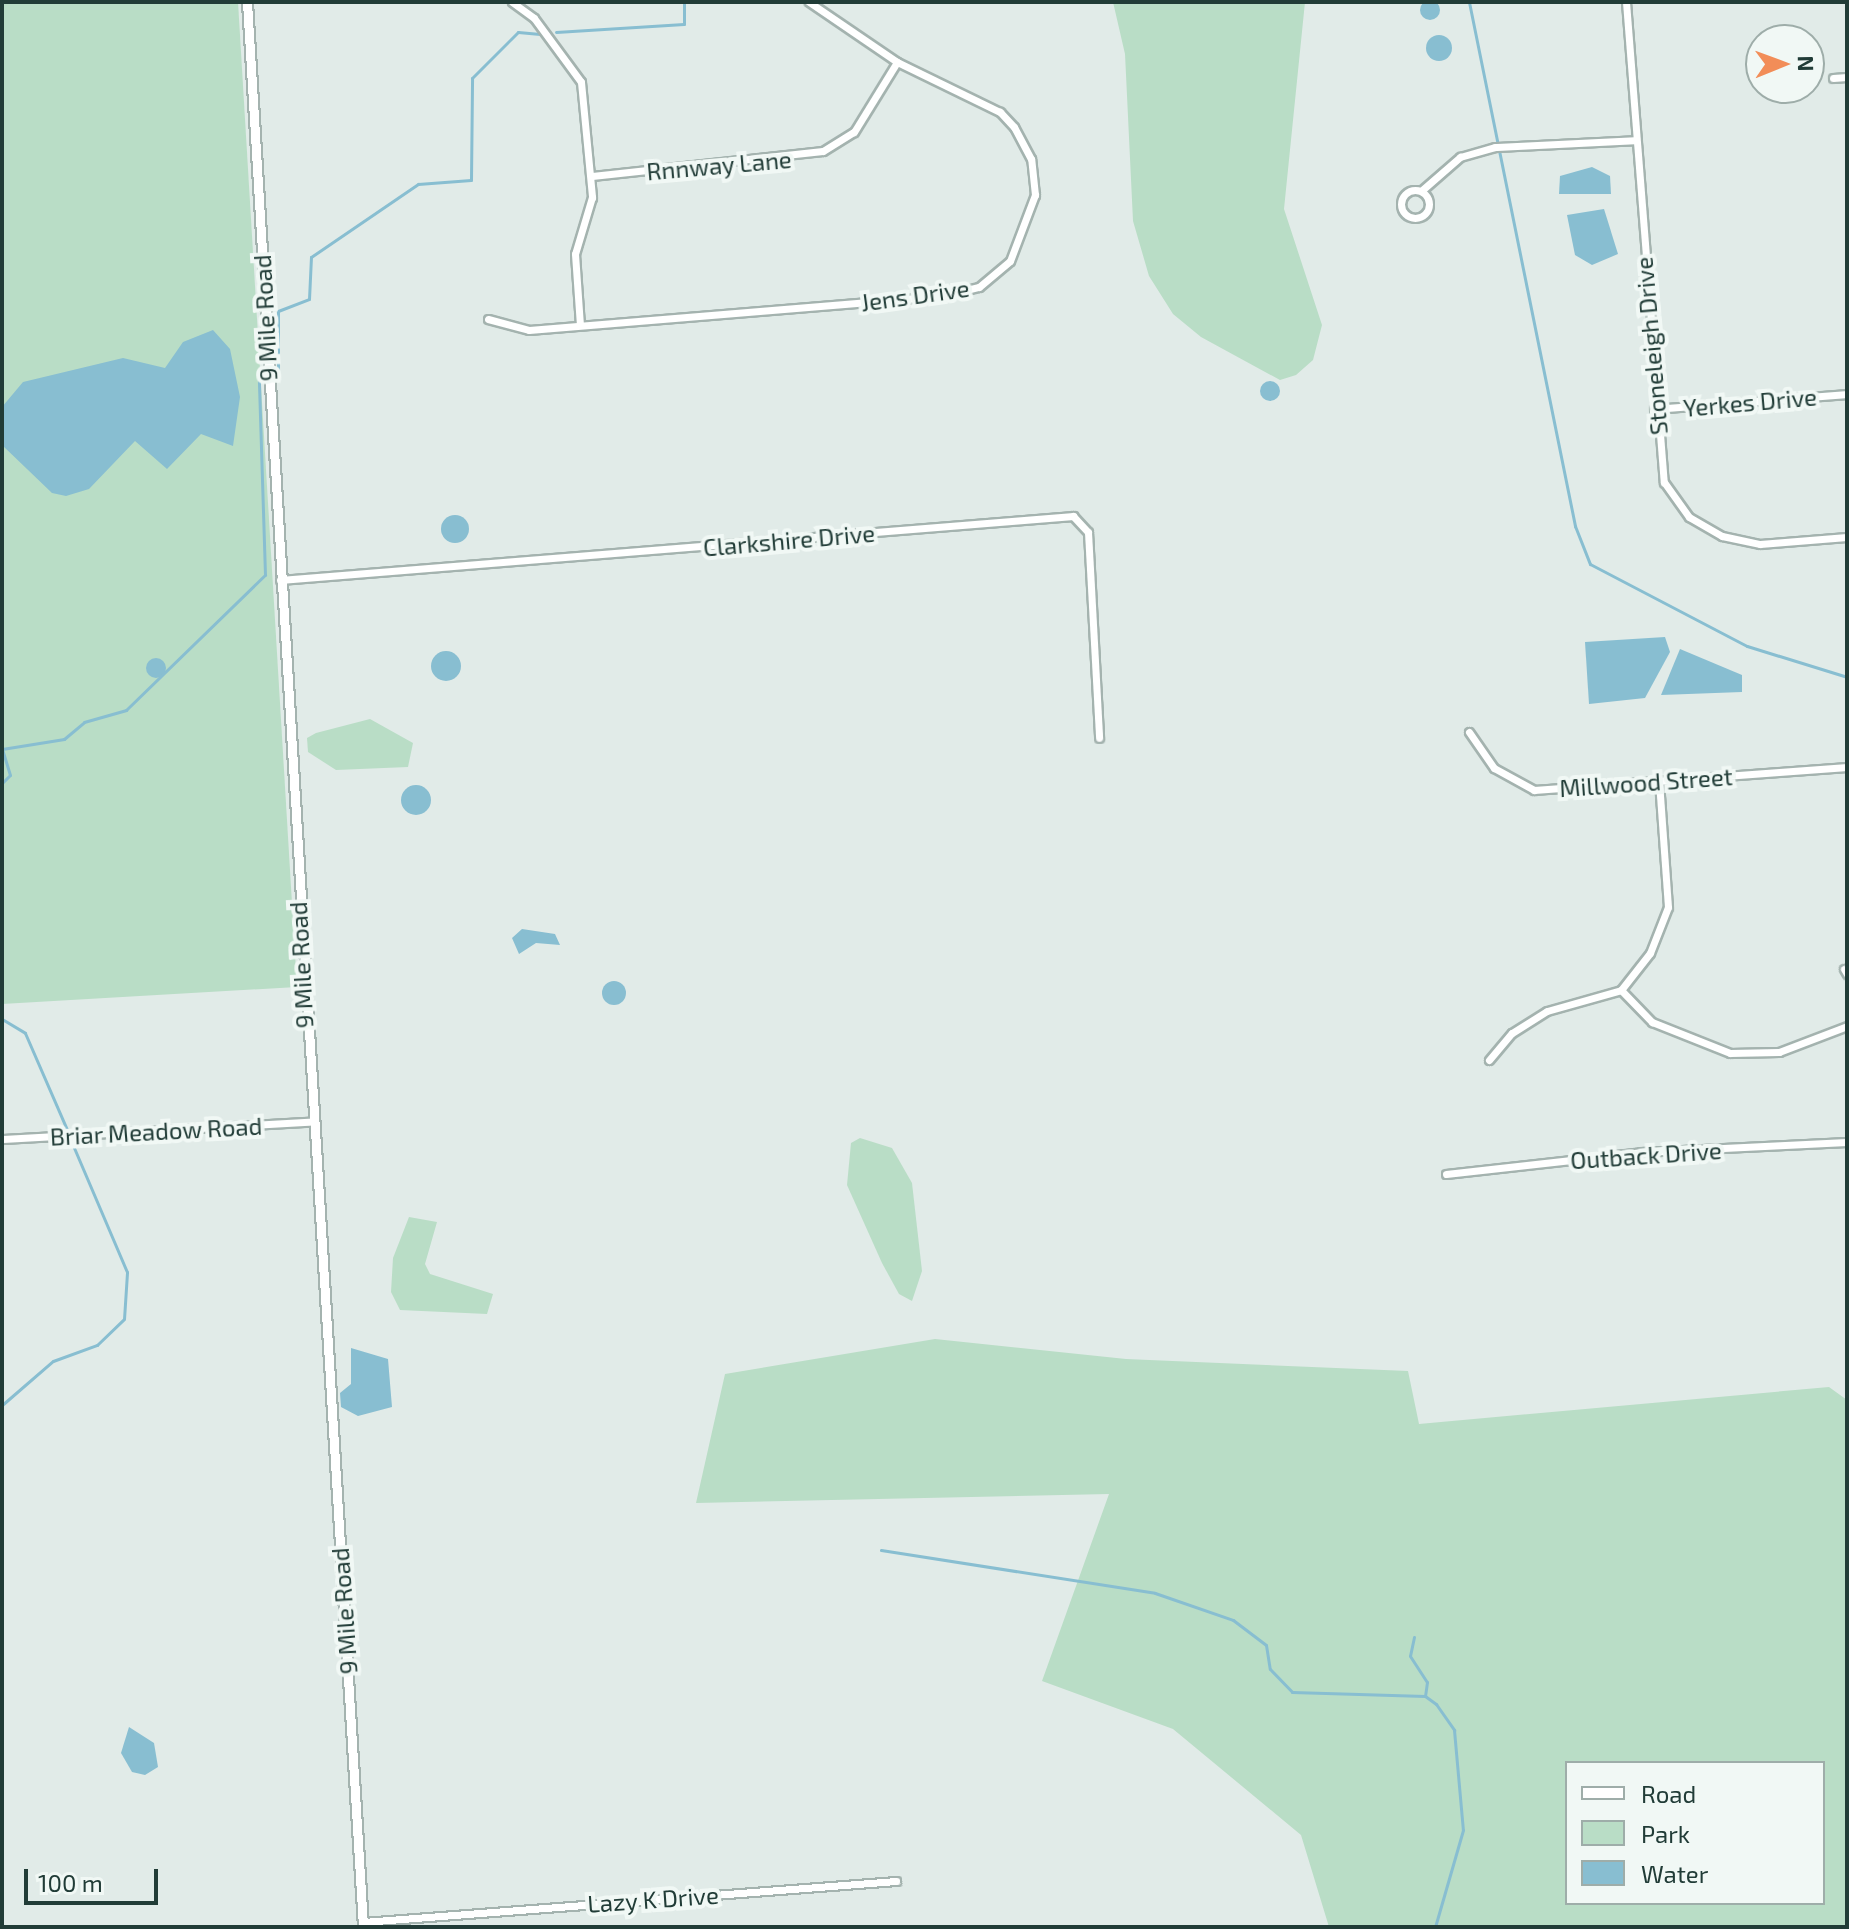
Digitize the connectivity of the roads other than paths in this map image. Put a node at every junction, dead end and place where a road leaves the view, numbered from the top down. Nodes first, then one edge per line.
1 (247, 2) edge
2 (512, 2) edge
3 (809, 2) edge
4 (1626, 2) edge
5 (897, 62) junction
6 (1847, 77) edge
7 (1833, 78) dead end
8 (1636, 140) junction
9 (592, 176) junction
10 (1421, 191) dead end
11 (488, 319) dead end
12 (580, 325) junction
13 (1847, 394) edge
14 (1654, 409) junction
15 (1847, 537) edge
16 (277, 580) junction
17 (1469, 732) dead end
18 (1099, 738) dead end
19 (1847, 767) edge
20 (1659, 780) junction
21 (1621, 990) junction
22 (1847, 1026) edge
23 (1489, 1060) dead end
24 (310, 1122) junction
25 (2, 1139) edge
26 (1847, 1142) edge
27 (1446, 1174) dead end
28 (896, 1881) dead end
29 (363, 1924) edge

1 - 16 street, 9 Mile Road
2 - 9 street
3 - 5 street, Jens Drive
4 - 8 street, Stoneleigh Drive
5 - 9 street, Rnnway Lane
5 - 12 street, Jens Drive
6 - 7 street
8 - 10 street
8 - 14 street, Stoneleigh Drive
9 - 12 street
11 - 12 street, Jens Drive
13 - 14 street, Yerkes Drive
14 - 15 street, Stoneleigh Drive
16 - 18 street, Clarkshire Drive
16 - 24 street, 9 Mile Road
17 - 20 street, Millwood Street
19 - 20 street, Millwood Street
20 - 21 street
21 - 22 street
21 - 23 street
24 - 25 street, Briar Meadow Road
24 - 29 street, 9 Mile Road
26 - 27 street, Outback Drive
28 - 29 street, Lazy K Drive

